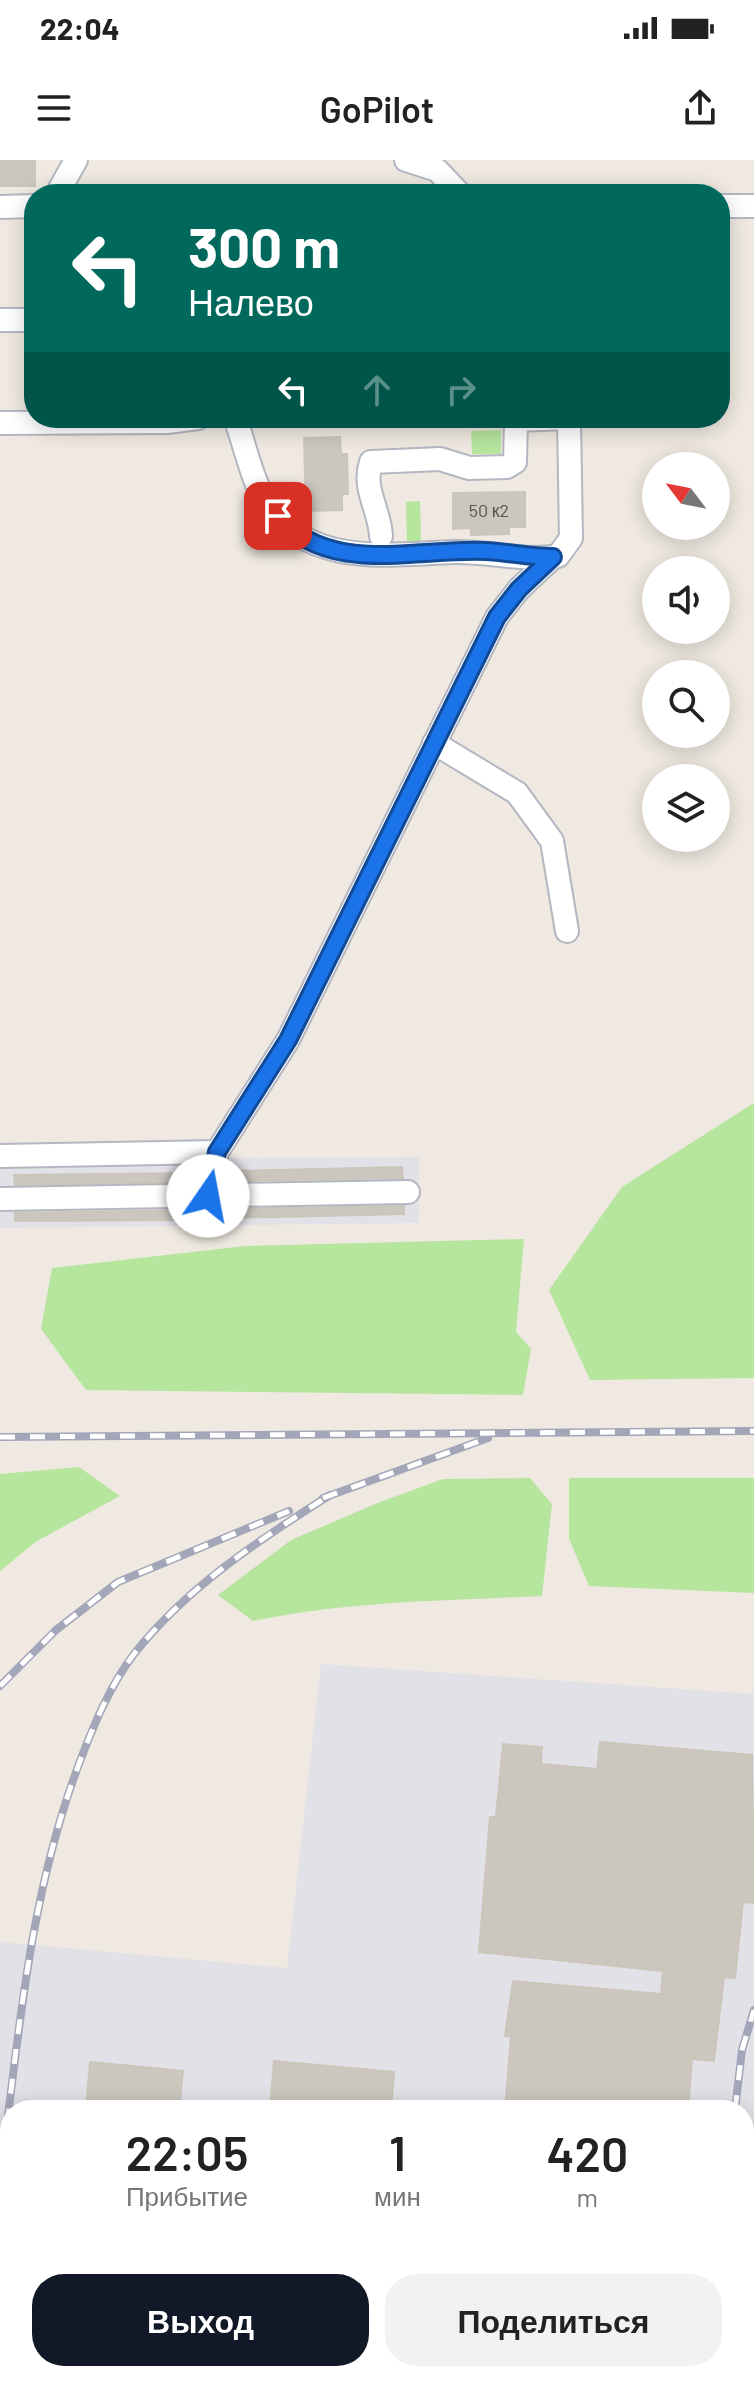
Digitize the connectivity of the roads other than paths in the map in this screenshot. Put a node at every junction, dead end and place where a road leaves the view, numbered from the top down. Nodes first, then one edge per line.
1 (76, 160) edge
2 (406, 160) edge
3 (63, 184) edge
4 (450, 184) edge
5 (24, 206) edge
6 (730, 206) edge
7 (754, 206) edge
8 (0, 207) edge
9 (0, 320) edge
10 (24, 320) edge
11 (24, 422) edge
12 (0, 423) edge
13 (239, 428) edge
14 (516, 428) edge
15 (569, 428) edge
16 (381, 536) dead end
17 (553, 557) junction
18 (434, 743) junction
19 (567, 931) dead end
20 (217, 1152) junction
21 (0, 1156) edge
22 (408, 1192) dead end
23 (208, 1196) junction
24 (0, 1199) edge

1 - 3 street
2 - 4 street
5 - 8 street
6 - 7 street
9 - 10 street
11 - 12 street
13 - 17 street
14 - 16 street
15 - 17 street
17 - 18 street
18 - 19 street
18 - 20 street
20 - 21 street
20 - 23 street
22 - 23 street
23 - 24 street

